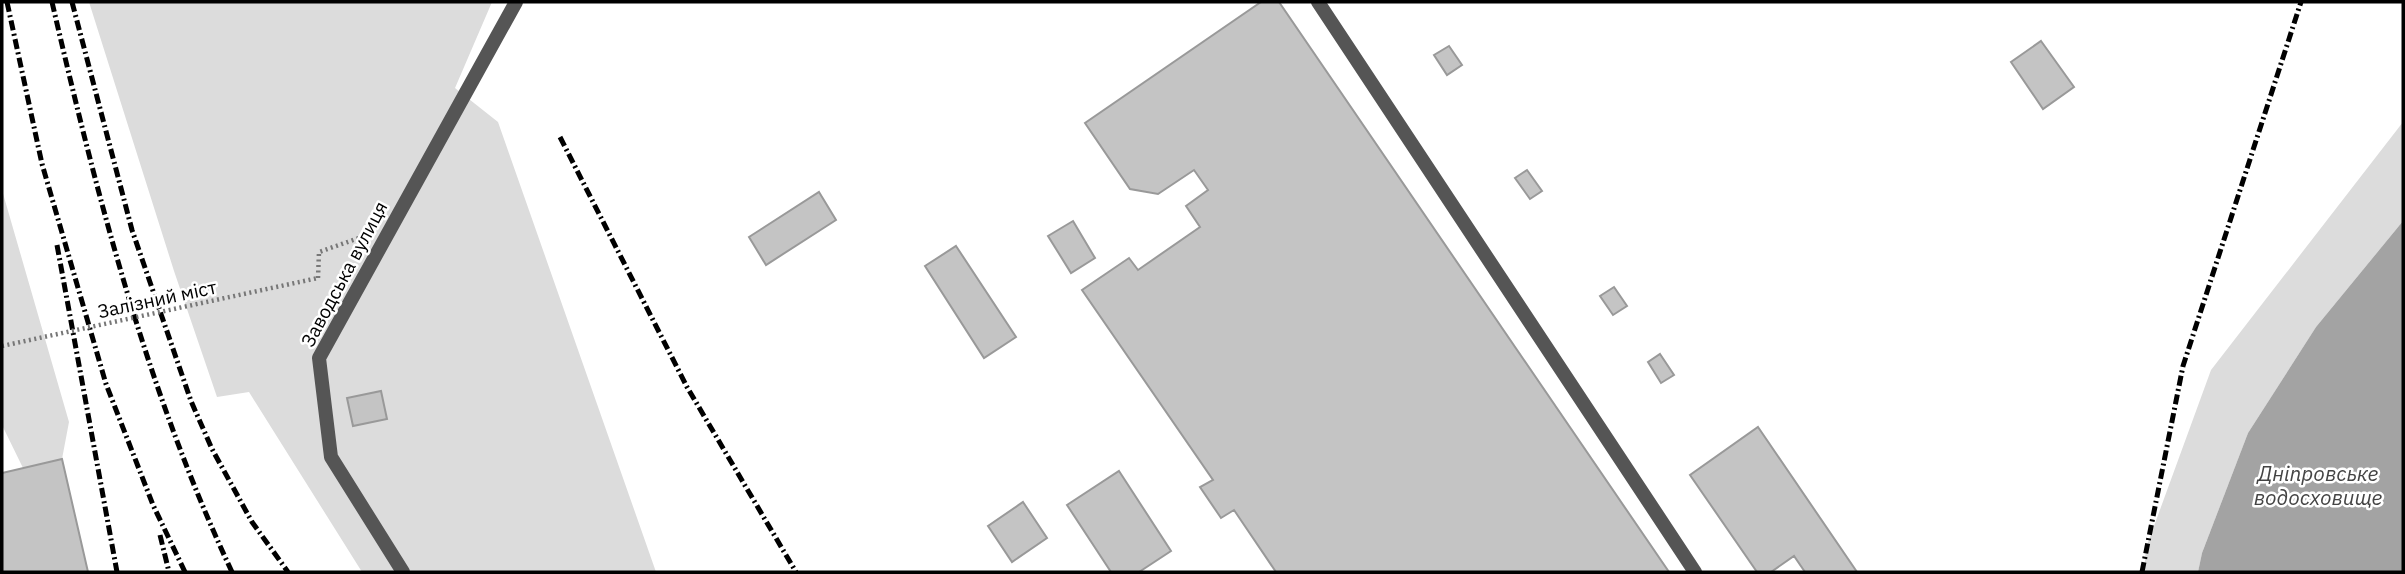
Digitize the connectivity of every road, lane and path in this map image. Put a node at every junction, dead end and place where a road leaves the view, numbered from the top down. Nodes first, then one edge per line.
1 (516, 2) edge
2 (1318, 2) edge
3 (387, 232) junction
4 (2, 346) edge
5 (403, 572) edge
6 (1695, 572) edge

1 - 3 street, Заводська вулиця
2 - 6 street
3 - 4 path, Залізний міст, bridge
3 - 5 street, Заводська вулиця

